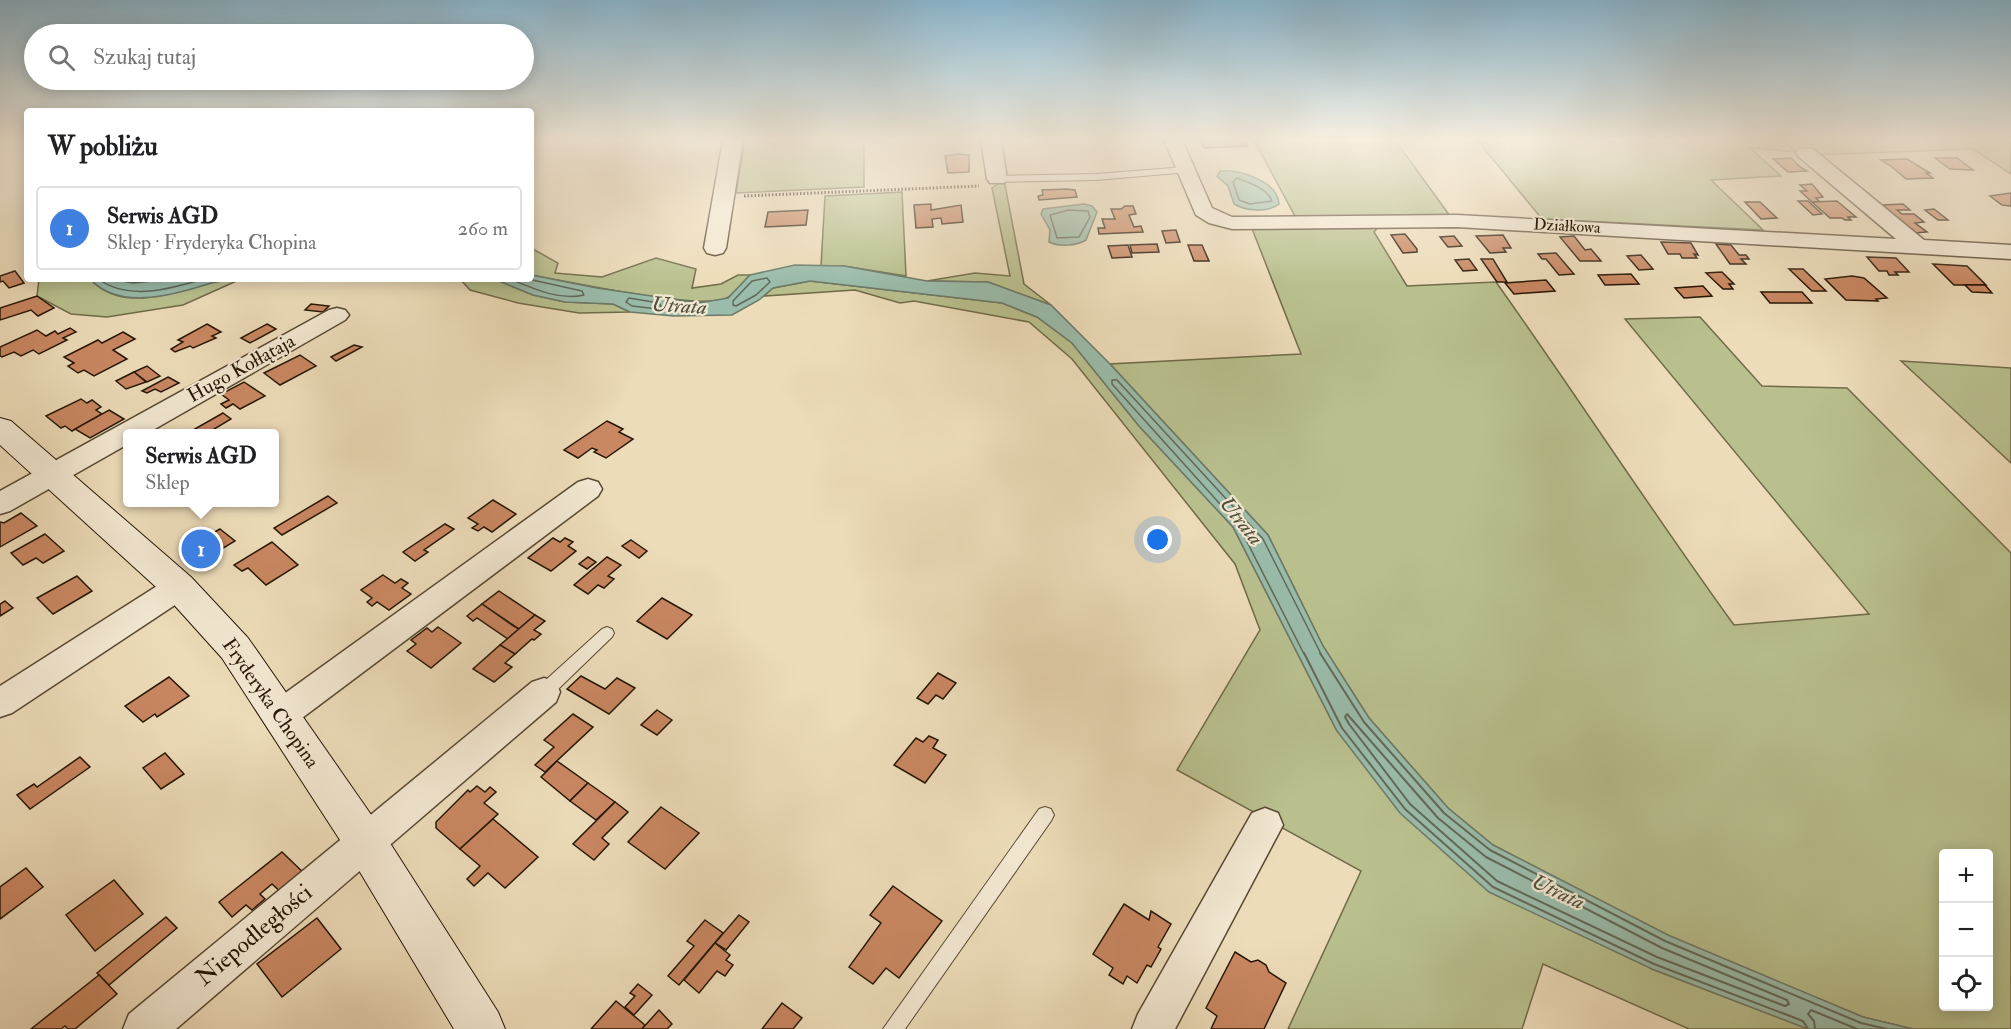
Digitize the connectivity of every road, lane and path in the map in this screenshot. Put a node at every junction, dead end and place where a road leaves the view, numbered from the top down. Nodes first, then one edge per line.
1 (725, 188) edge
2 (931, 188) edge
3 (1193, 188) edge
4 (1848, 188) edge
5 (724, 196) junction
6 (1918, 246) junction
7 (715, 248) dead end
8 (2011, 252) edge
9 (337, 315) dead end
10 (0, 428) edge
11 (133, 429) edge
12 (123, 435) edge
13 (51, 475) junction
14 (588, 489) dead end
15 (0, 504) edge
16 (179, 587) junction
17 (607, 633) dead end
18 (544, 692) joint
19 (0, 703) edge
20 (282, 714) junction
21 (1045, 815) dead end
22 (1265, 825) dead end
23 (366, 843) junction
24 (144, 1029) edge
25 (481, 1029) edge
26 (893, 1029) edge
27 (1153, 1029) edge

1 - 5 street
2 - 5 path
3 - 6 street, Działkowa
4 - 6 street
5 - 7 street
6 - 8 street, Działkowa
9 - 11 street, Hugo Kołłątaja
10 - 13 main road, Fryderyka Chopina
12 - 13 street, Hugo Kołłątaja
13 - 15 street, Hugo Kołłątaja
13 - 16 main road, Fryderyka Chopina
14 - 20 street
16 - 19 street
16 - 20 main road, Fryderyka Chopina
17 - 18 lane
18 - 23 street, Niepodległości
20 - 23 main road, Fryderyka Chopina
21 - 26 lane
22 - 27 street
23 - 24 street, Niepodległości
23 - 25 main road, Fryderyka Chopina

